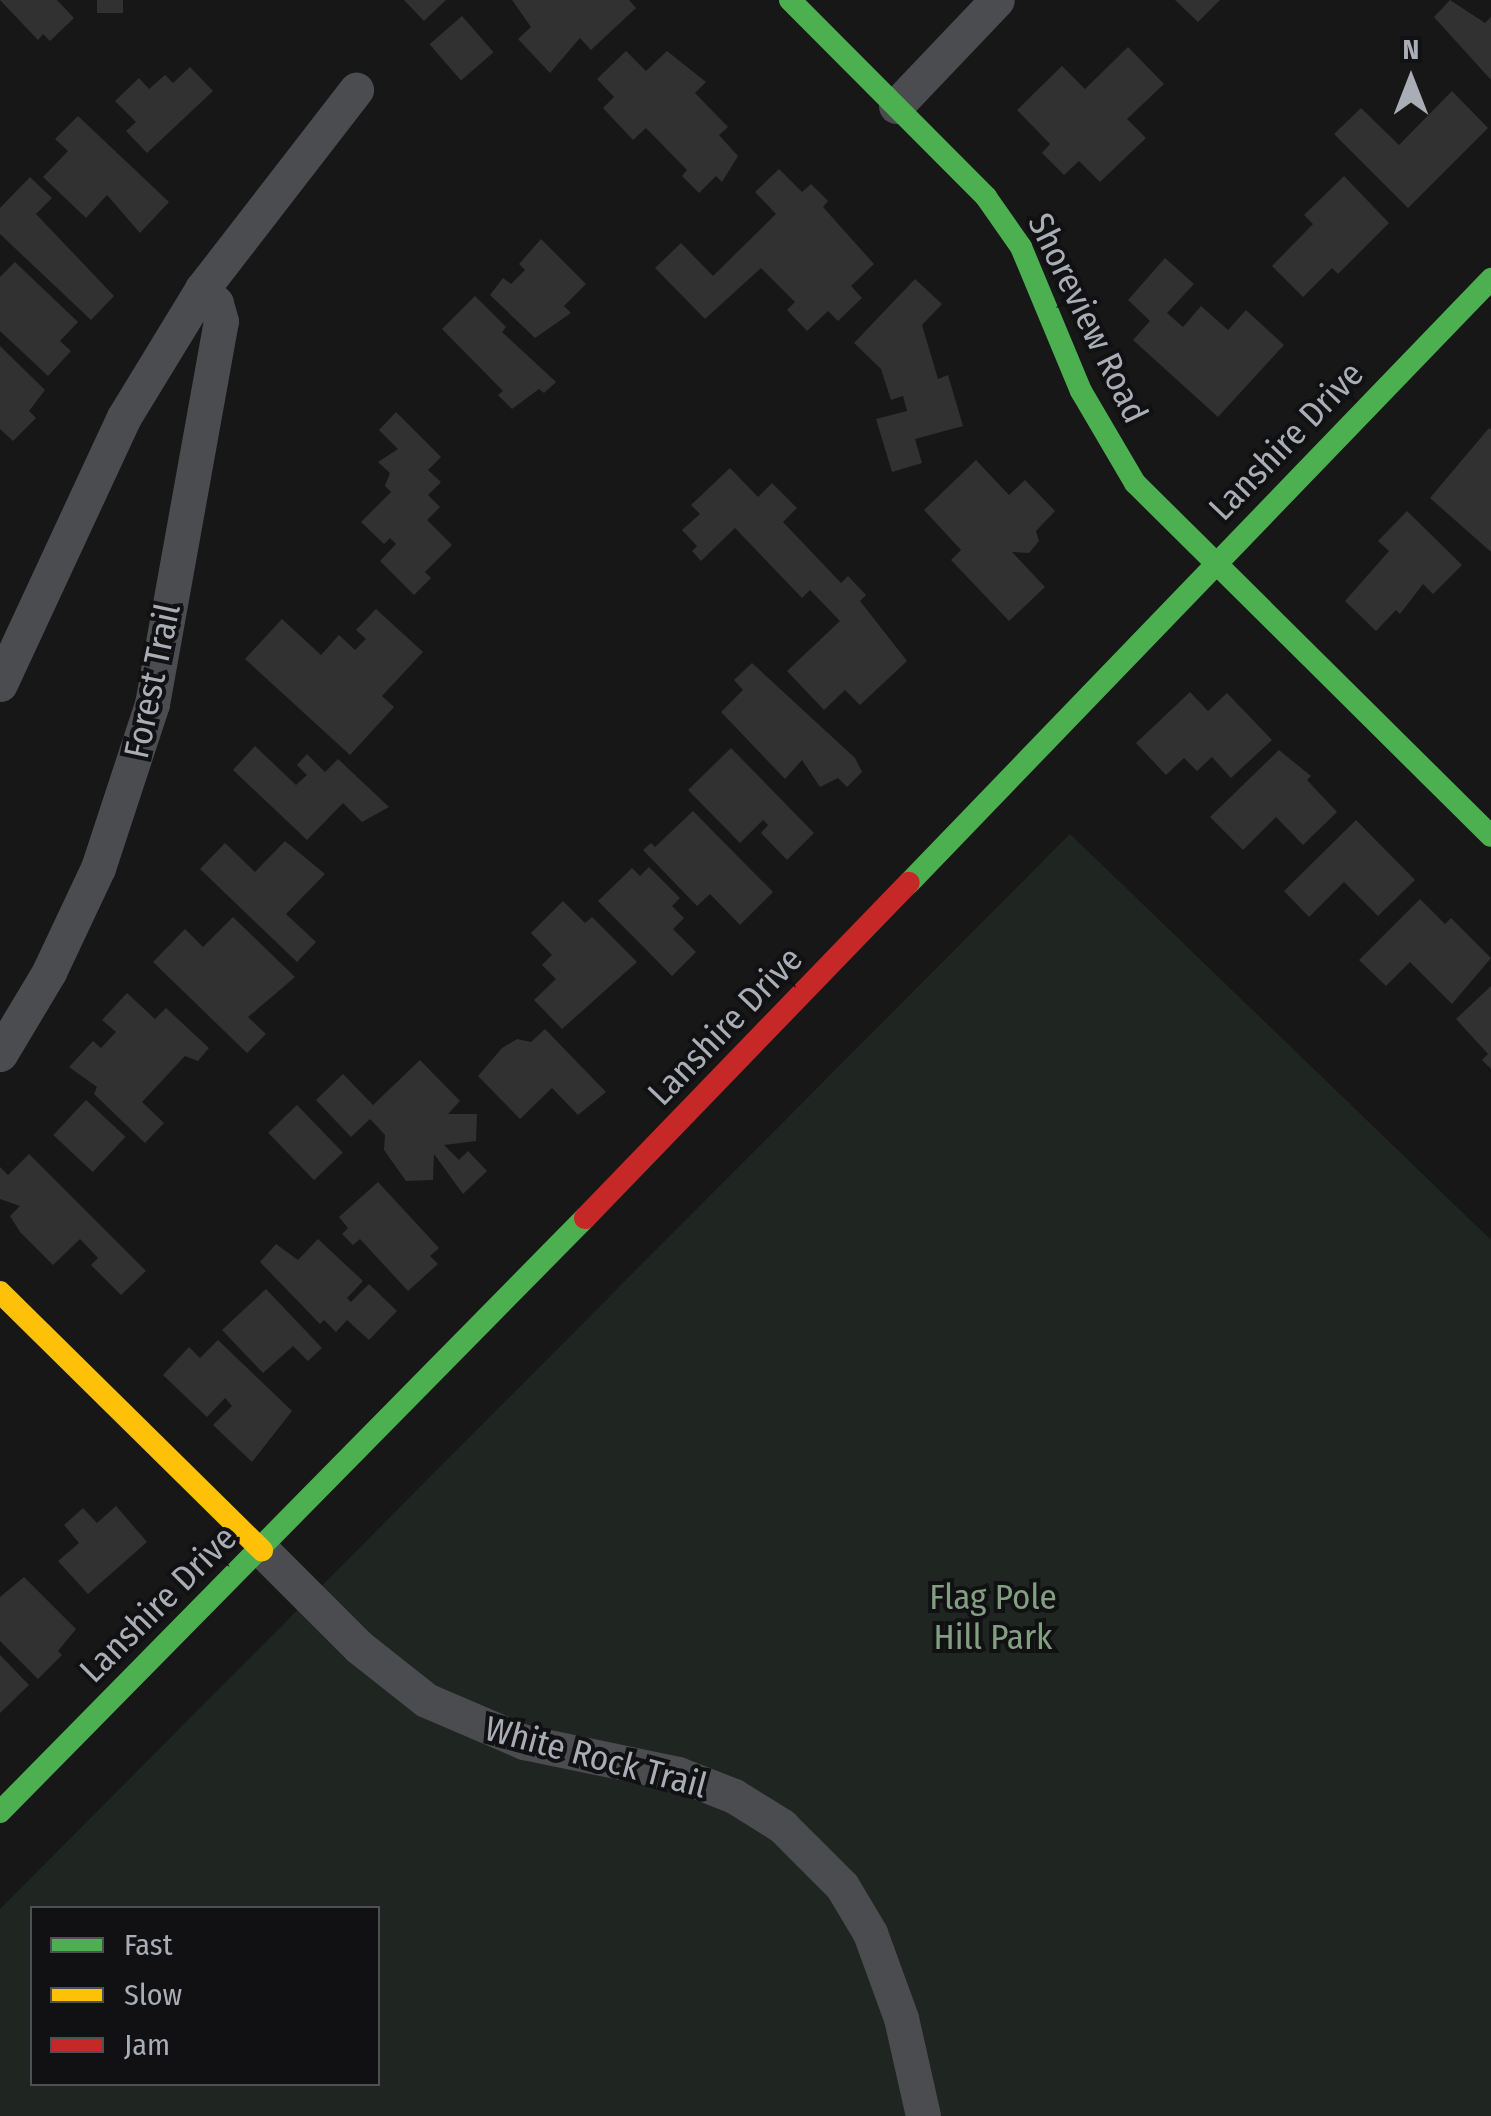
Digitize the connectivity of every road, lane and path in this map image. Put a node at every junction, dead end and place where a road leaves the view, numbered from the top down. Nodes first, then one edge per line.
1 (790, 0) edge
2 (997, 0) edge
3 (356, 90) dead end
4 (896, 106) junction
5 (1491, 279) edge
6 (202, 289) junction
7 (1217, 563) junction
8 (0, 684) edge
9 (1491, 836) edge
10 (0, 1054) edge
11 (0, 1292) edge
12 (262, 1550) junction
13 (0, 1812) edge
14 (923, 2116) edge

1 - 4 street, Shoreview Road
2 - 4 street
3 - 6 street
4 - 7 street, Shoreview Road
5 - 7 street, Lanshire Drive
6 - 8 street
6 - 10 street, Forest Trail
7 - 9 street, Shoreview Road
7 - 12 street, Lanshire Drive
11 - 12 street, White Rock Trail
12 - 13 street, Lanshire Drive
12 - 14 street, White Rock Trail

